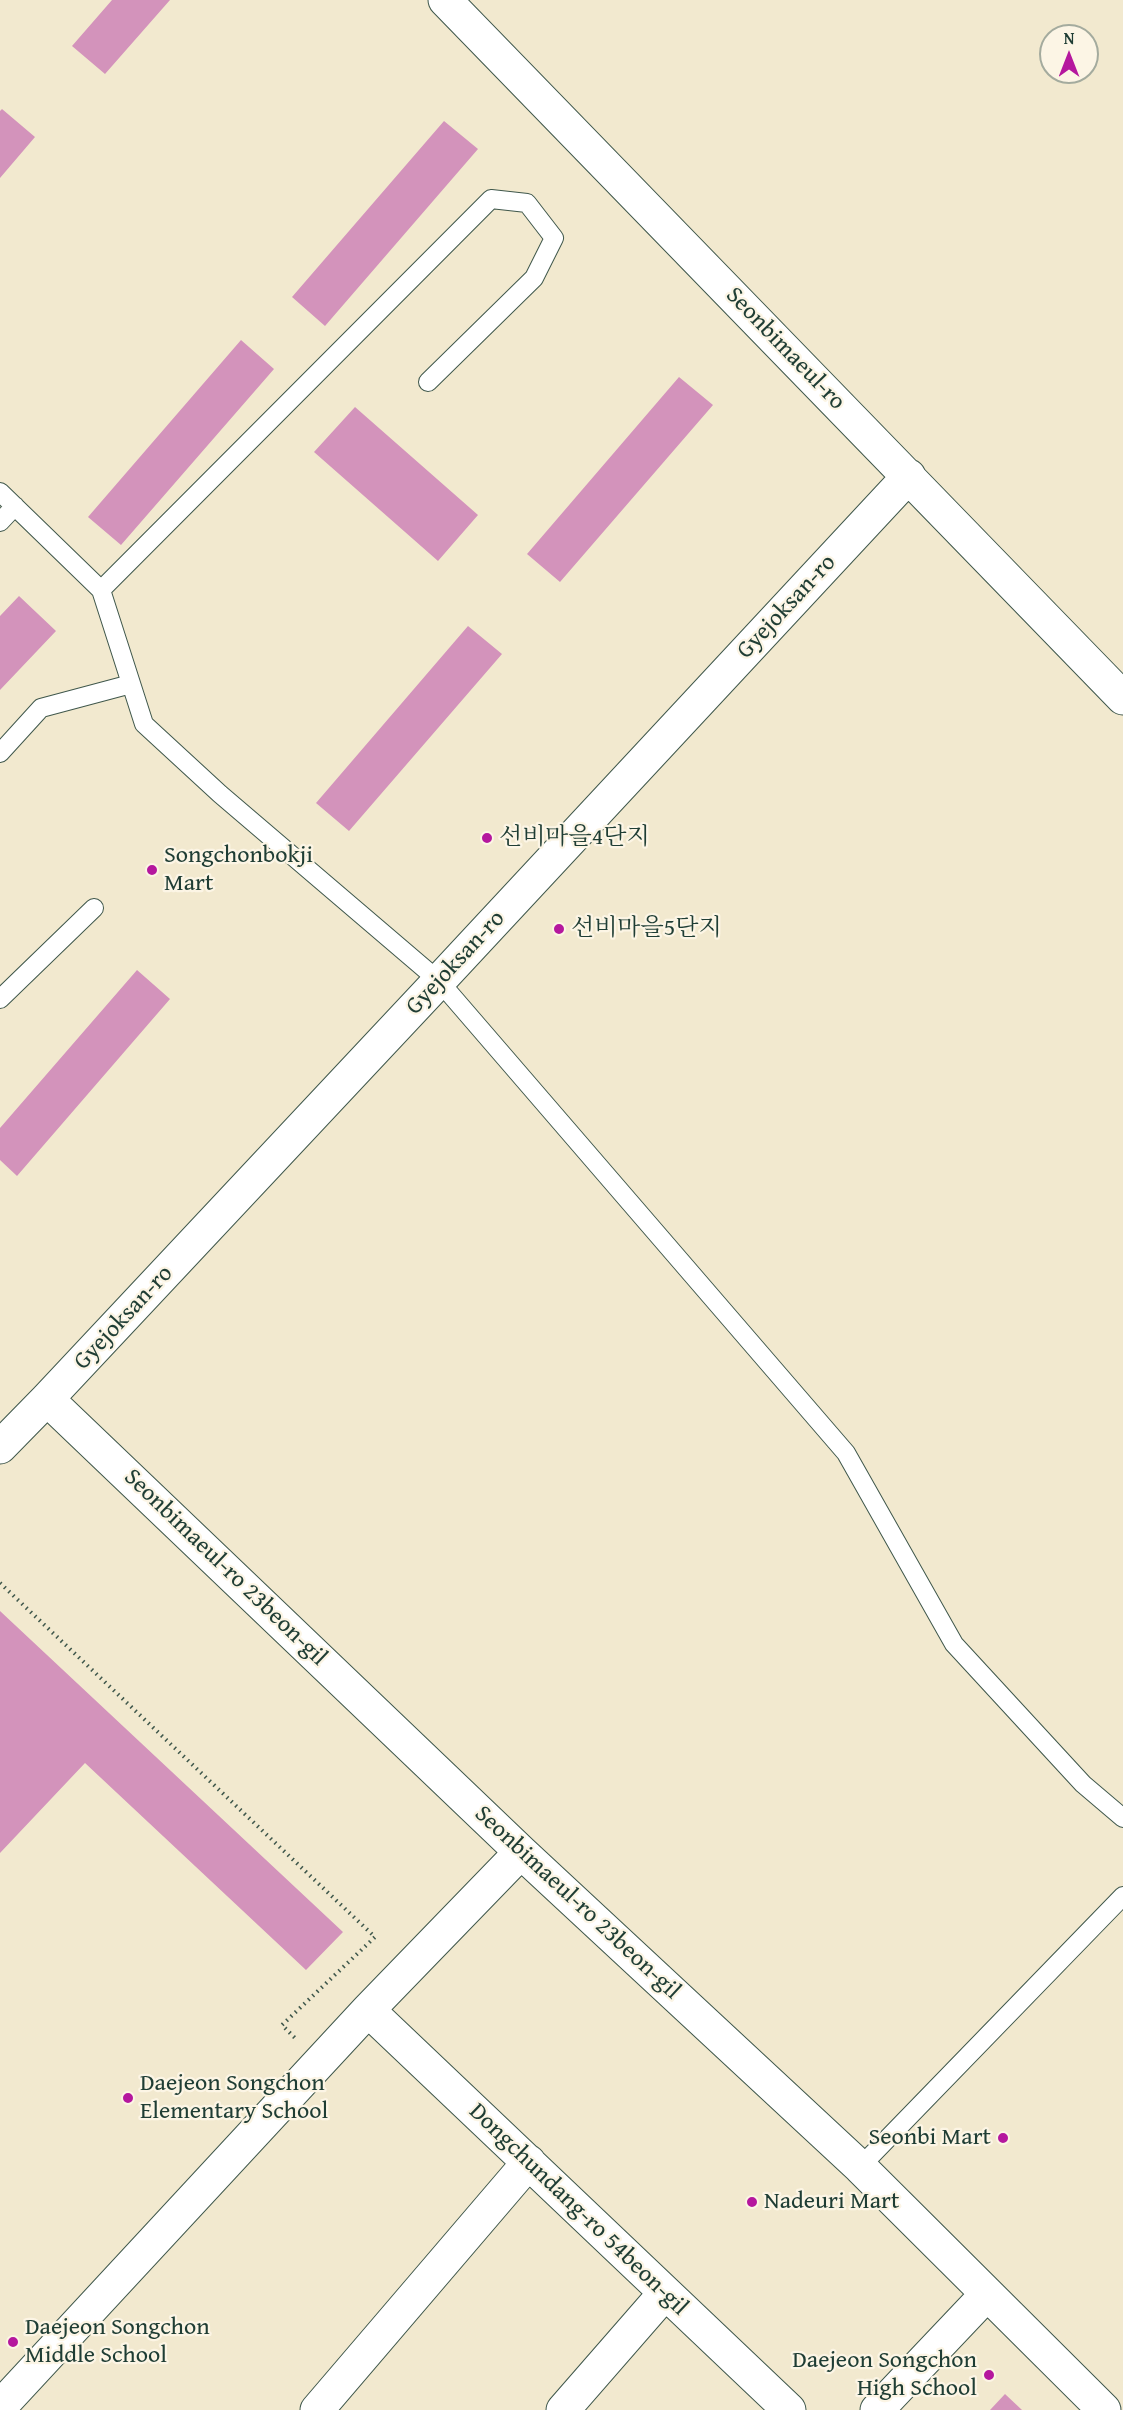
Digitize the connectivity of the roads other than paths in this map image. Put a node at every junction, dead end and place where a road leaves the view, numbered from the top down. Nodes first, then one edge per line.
1 (445, 0) edge
2 (428, 382) dead end
3 (909, 476) junction
4 (0, 492) edge
5 (15, 506) junction
6 (0, 522) edge
7 (101, 590) junction
8 (131, 684) junction
9 (1123, 698) edge
10 (0, 753) edge
11 (94, 908) dead end
12 (439, 981) junction
13 (0, 999) edge
14 (48, 1399) junction
15 (0, 1447) edge
16 (1123, 1818) edge
17 (521, 1852) junction
18 (1123, 1896) edge
19 (368, 2010) junction
20 (529, 2162) junction
21 (860, 2167) junction
22 (665, 2293) junction
23 (987, 2294) junction
24 (0, 2407) edge
25 (317, 2410) edge
26 (563, 2410) edge
27 (789, 2410) edge
28 (878, 2410) edge
29 (1104, 2410) edge

1 - 3 street, Seonbimaeul-ro
2 - 7 lane
3 - 9 street, Seonbimaeul-ro
3 - 12 street, Gyejoksan-ro
4 - 5 lane
5 - 6 lane
5 - 7 lane
7 - 8 lane
8 - 10 lane
8 - 12 lane
11 - 13 lane
12 - 14 street, Gyejoksan-ro
12 - 16 lane
14 - 15 street, Gyejoksan-ro
14 - 17 street, Seonbimaeul-ro 23beon-gil
17 - 19 street
17 - 21 street, Seonbimaeul-ro 23beon-gil
18 - 21 lane
19 - 20 street, Dongchundang-ro 54beon-gil
19 - 24 street
20 - 22 street, Dongchundang-ro 54beon-gil
20 - 25 street
21 - 23 street, Seonbimaeul-ro 23beon-gil
22 - 26 street
22 - 27 street, Dongchundang-ro 54beon-gil
23 - 28 street
23 - 29 street, Seonbimaeul-ro 23beon-gil

